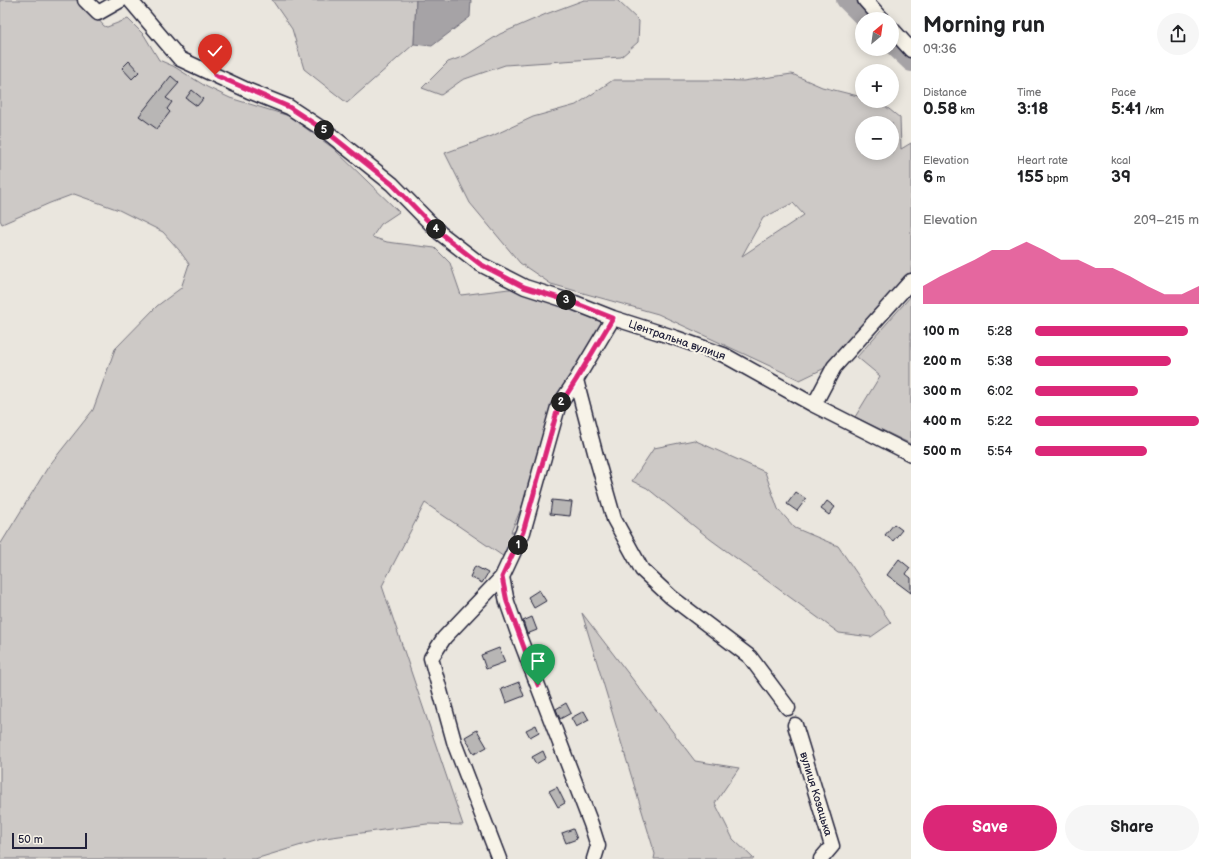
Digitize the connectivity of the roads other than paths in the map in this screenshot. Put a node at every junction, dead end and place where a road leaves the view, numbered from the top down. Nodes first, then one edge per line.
1 (85, 0) edge
2 (121, 0) edge
3 (130, 0) edge
4 (865, 0) edge
5 (876, 12) edge
6 (899, 37) edge
7 (911, 50) edge
8 (911, 281) edge
9 (613, 318) junction
10 (576, 380) junction
11 (814, 405) junction
12 (911, 454) edge
13 (502, 577) junction
14 (788, 708) dead end
15 (795, 725) dead end
16 (499, 859) edge
17 (594, 859) edge
18 (821, 859) edge

1 - 2 street
3 - 9 street, Центральна вулиця
4 - 5 street
6 - 7 street
8 - 11 street
9 - 10 street
9 - 11 street, Центральна вулиця
10 - 13 street
10 - 14 street
11 - 12 street, Центральна вулиця
13 - 16 street
13 - 17 street
15 - 18 street, вулиця Козацька

